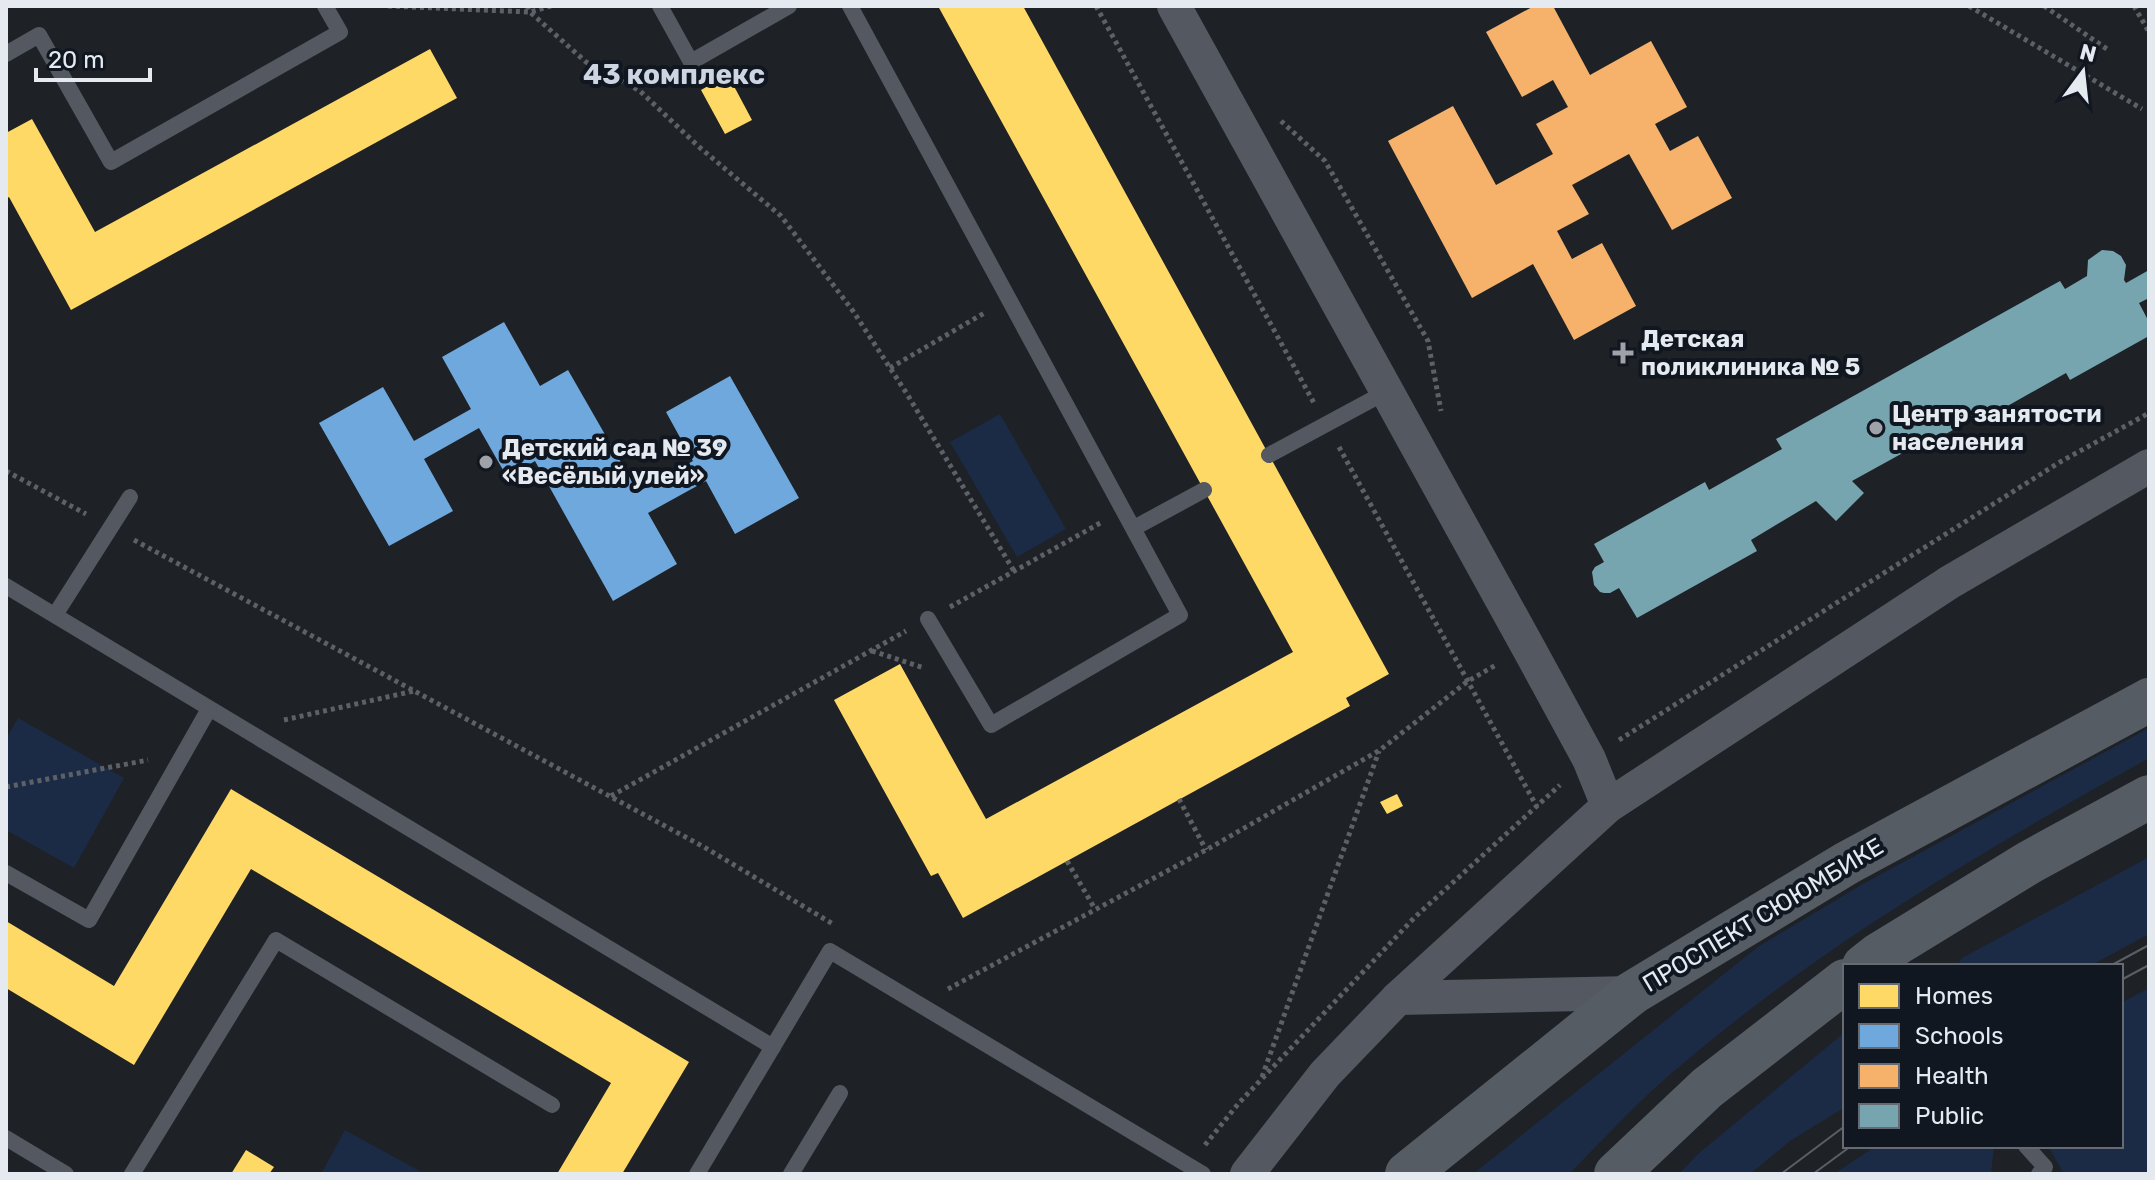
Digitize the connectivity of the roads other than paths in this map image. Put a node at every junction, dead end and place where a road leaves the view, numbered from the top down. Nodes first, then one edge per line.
1 (325, 6) edge
2 (660, 6) edge
3 (789, 6) edge
4 (850, 6) edge
5 (1174, 6) edge
6 (6, 54) edge
7 (1386, 392) junction
8 (1269, 455) dead end
9 (2149, 466) edge
10 (1204, 490) dead end
11 (130, 497) dead end
12 (1134, 528) junction
13 (6, 586) edge
14 (55, 615) junction
15 (928, 619) road end
16 (2149, 700) edge
17 (209, 709) junction
18 (2149, 797) edge
19 (1608, 806) junction
20 (6, 873) edge
21 (1873, 964) edge
22 (1843, 986) edge
23 (1632, 993) junction
24 (1398, 998) junction
25 (773, 1047) junction
26 (840, 1093) dead end
27 (552, 1105) dead end
28 (8, 1142) edge
29 (2027, 1148) edge
30 (2045, 1172) edge
31 (66, 1174) edge
32 (132, 1174) edge
33 (697, 1174) edge
34 (791, 1174) edge
35 (1203, 1174) edge
36 (1247, 1174) edge
37 (1407, 1174) edge
38 (1616, 1174) edge

1 - 6 lane
2 - 3 lane
4 - 12 lane
5 - 7 street
7 - 8 lane
7 - 19 street
9 - 19 street
10 - 12 lane
11 - 14 lane
12 - 15 lane
13 - 14 lane
14 - 17 lane
16 - 23 main road, ПРОСПЕКТ СЮЮМБИКЕ
17 - 20 lane
17 - 25 lane
18 - 21 main road
19 - 24 street
22 - 38 main road
23 - 24 street
23 - 37 main road, ПРОСПЕКТ СЮЮМБИКЕ
24 - 36 street
25 - 33 lane
25 - 35 lane
26 - 34 lane
27 - 32 lane
28 - 31 lane
29 - 30 lane

